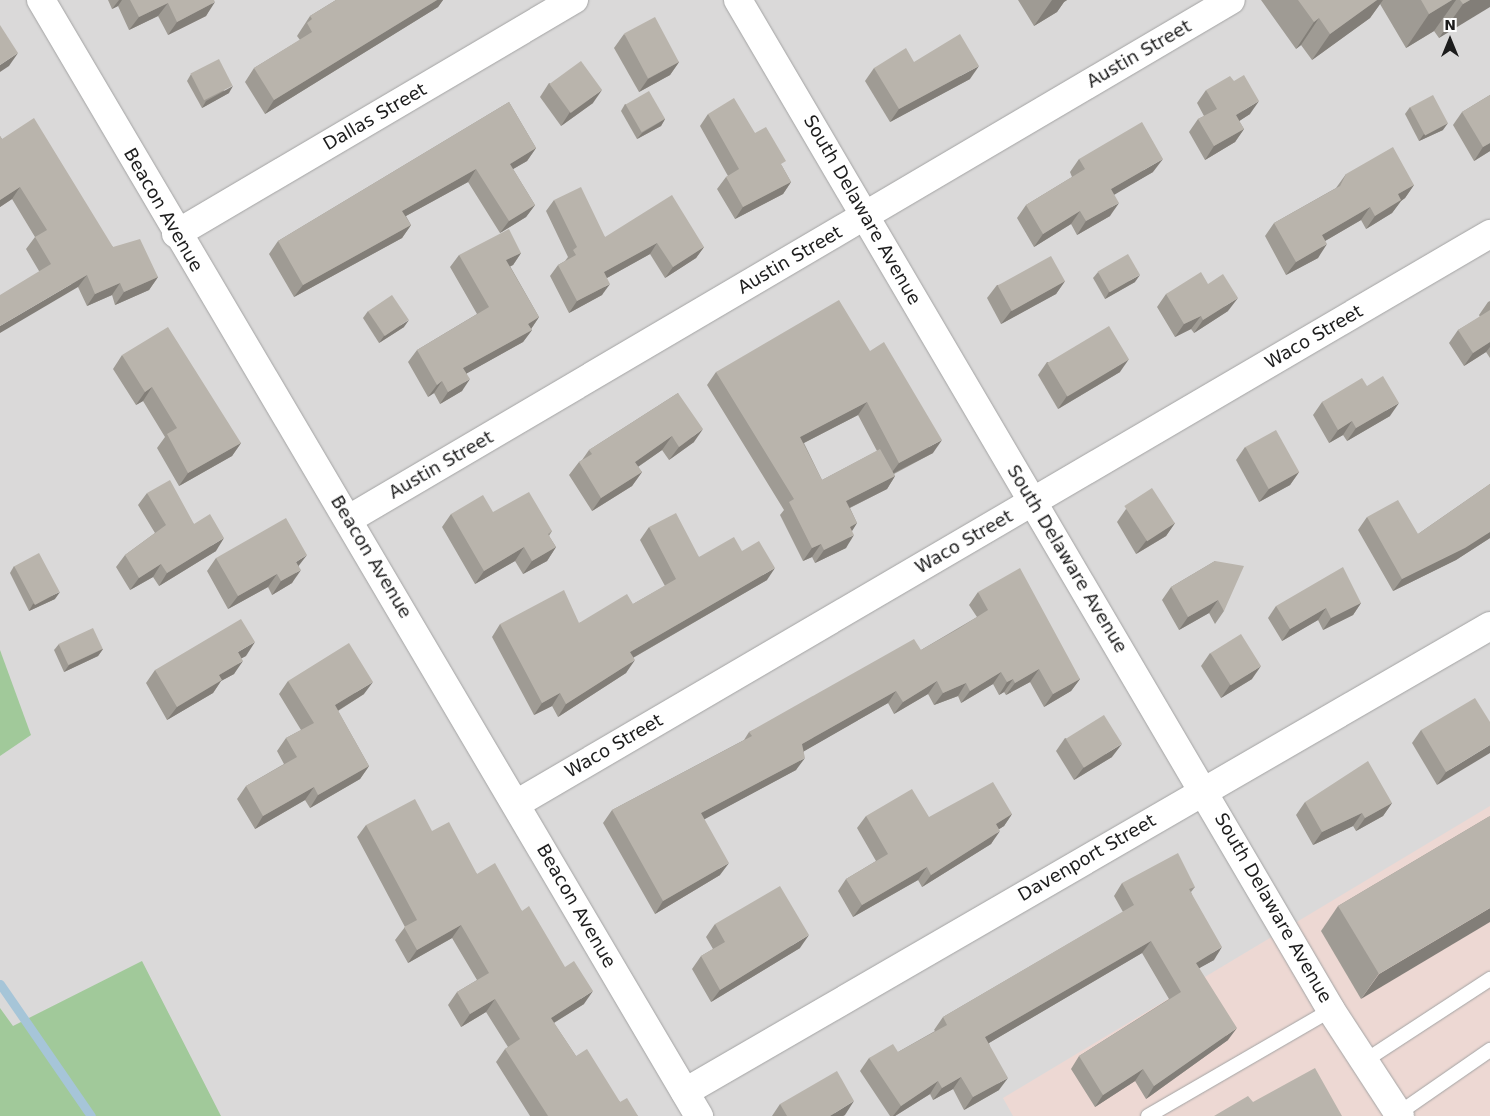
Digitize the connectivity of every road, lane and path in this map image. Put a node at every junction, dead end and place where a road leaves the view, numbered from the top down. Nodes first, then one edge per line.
1 (41, 0) edge
2 (574, 0) edge
3 (738, 0) edge
4 (1231, 0) edge
5 (865, 215) junction
6 (176, 234) junction
7 (1490, 234) edge
8 (1032, 502) junction
9 (349, 519) junction
10 (1490, 626) edge
11 (1205, 789) junction
12 (516, 804) junction
13 (1490, 979) edge
14 (1331, 1010) junction
15 (1490, 1050) edge
16 (1363, 1062) junction
17 (685, 1092) junction
18 (1400, 1115) edge
19 (699, 1116) edge
20 (1148, 1116) edge

1 - 6 street, Beacon Avenue
2 - 6 street, Dallas Street
3 - 5 street, South Delaware Avenue
4 - 5 street, Austin Street
5 - 8 street, South Delaware Avenue
5 - 9 street, Austin Street
6 - 9 street, Beacon Avenue
7 - 8 street, Waco Street
8 - 11 street, South Delaware Avenue
8 - 12 street, Waco Street
9 - 12 street, Beacon Avenue
10 - 11 street, Davenport Street
11 - 14 street, South Delaware Avenue
11 - 17 street, Davenport Street
12 - 17 street, Beacon Avenue
13 - 16 lane
14 - 16 street, South Delaware Avenue
14 - 20 lane
15 - 18 lane
16 - 18 street, South Delaware Avenue
17 - 19 street, Beacon Avenue

